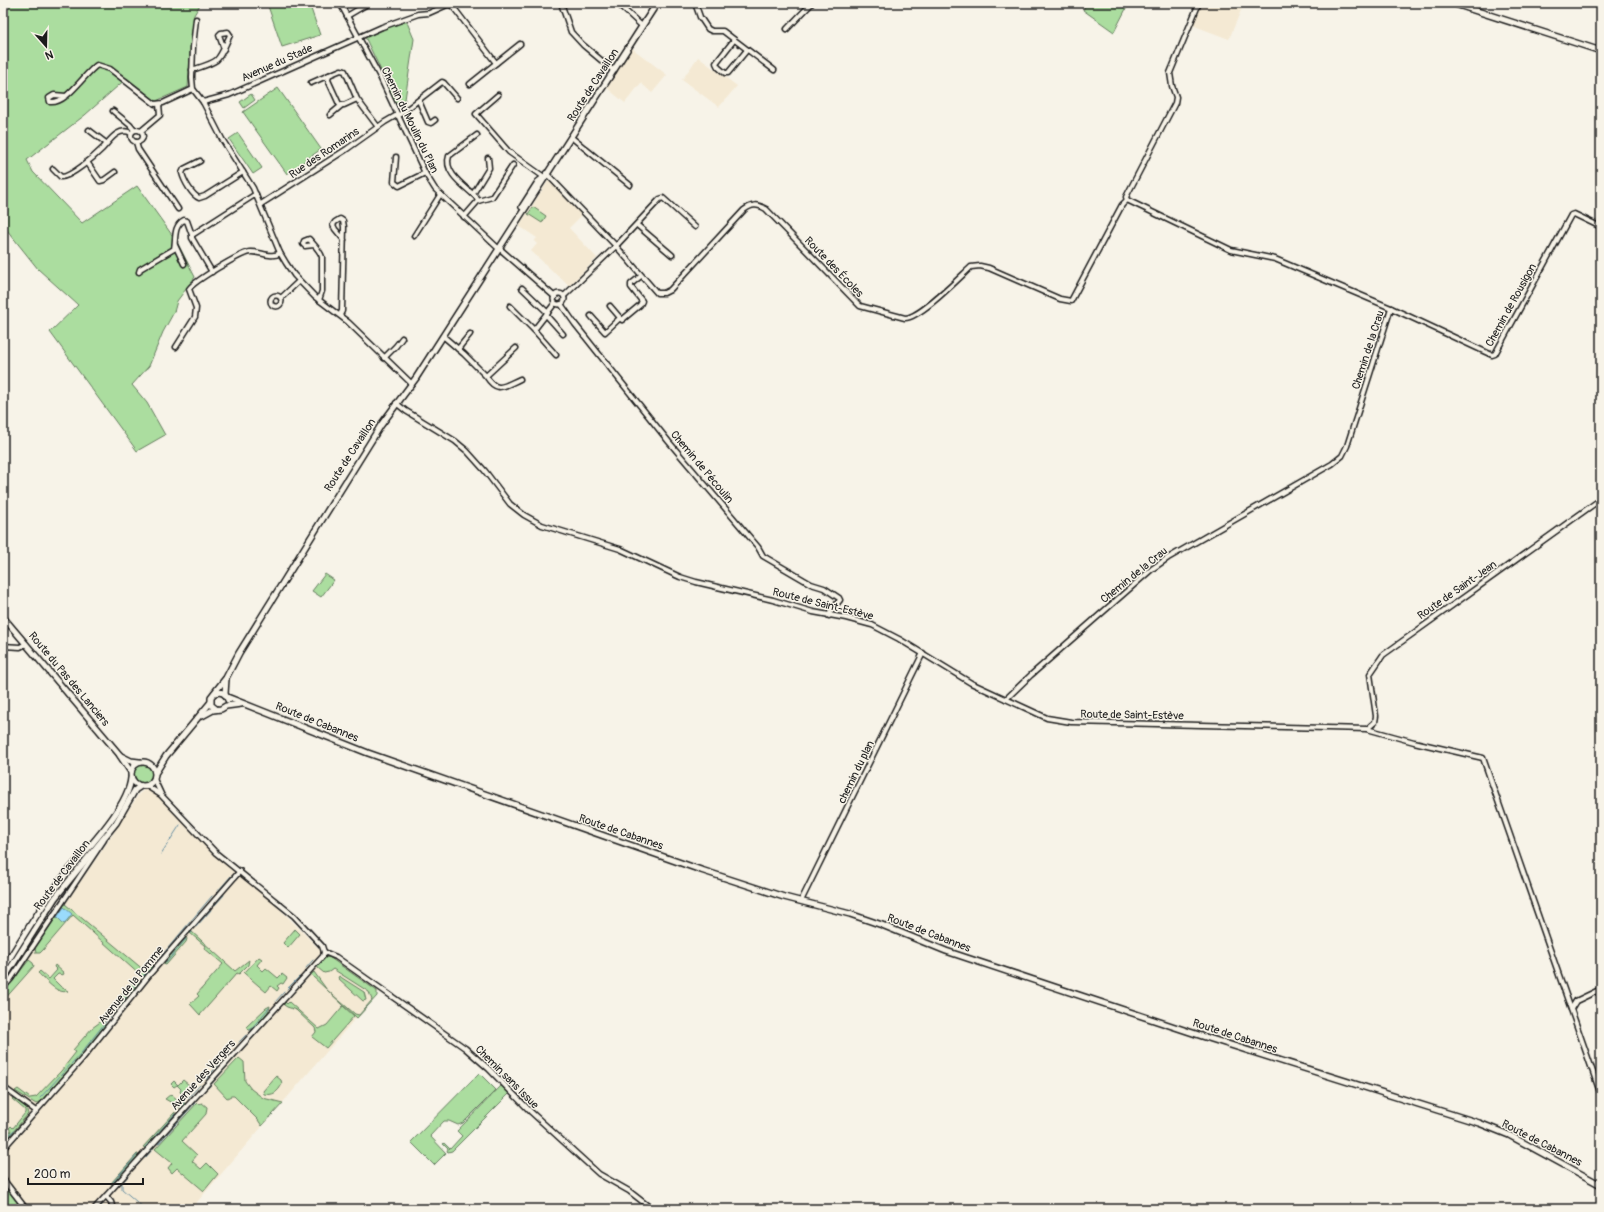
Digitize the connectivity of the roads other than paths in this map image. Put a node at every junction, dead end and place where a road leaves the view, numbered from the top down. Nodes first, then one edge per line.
1 (340, 3) edge
2 (369, 3) edge
3 (561, 3) edge
4 (617, 3) edge
5 (657, 3) edge
6 (695, 3) edge
7 (812, 3) edge
8 (1199, 3) edge
9 (1452, 3) edge
10 (347, 16) junction
11 (196, 19) dead end
12 (642, 26) junction
13 (787, 29) dead end
14 (358, 38) junction
15 (734, 40) junction
16 (520, 44) dead end
17 (224, 49) dead end
18 (747, 50) junction
19 (1601, 51) edge
20 (496, 63) junction
21 (192, 70) junction
22 (774, 70) dead end
23 (614, 71) junction
24 (329, 76) junction
25 (311, 82) dead end
26 (470, 84) dead end
27 (193, 89) junction
28 (498, 95) dead end
29 (66, 96) dead end
30 (457, 98) dead end
31 (357, 99) junction
32 (419, 100) junction
33 (203, 102) junction
34 (159, 104) junction
35 (342, 105) junction
36 (113, 111) dead end
37 (330, 115) dead end
38 (398, 116) junction
39 (435, 120) dead end
40 (378, 127) junction
41 (89, 130) dead end
42 (141, 131) junction
43 (133, 132) junction
44 (477, 135) dead end
45 (571, 137) junction
46 (136, 142) junction
47 (106, 143) junction
48 (396, 157) dead end
49 (488, 158) dead end
50 (200, 161) dead end
51 (86, 162) junction
52 (514, 164) dead end
53 (53, 169) dead end
54 (115, 172) dead end
55 (243, 172) junction
56 (425, 173) junction
57 (545, 175) junction
58 (630, 185) dead end
59 (256, 194) junction
60 (473, 194) junction
61 (440, 195) junction
62 (1127, 200) junction
63 (478, 202) junction
64 (261, 204) junction
65 (178, 208) dead end
66 (464, 217) junction
67 (637, 224) junction
68 (695, 227) dead end
69 (1601, 227) edge
70 (192, 235) junction
71 (414, 236) dead end
72 (344, 240) junction
73 (175, 245) junction
74 (314, 245) dead end
75 (616, 246) junction
76 (499, 248) junction
77 (280, 253) junction
78 (672, 255) dead end
79 (184, 264) dead end
80 (139, 272) dead end
81 (212, 272) junction
82 (641, 276) junction
83 (299, 281) junction
84 (522, 288) dead end
85 (564, 296) junction
86 (555, 297) junction
87 (281, 298) dead end
88 (319, 300) junction
89 (555, 303) junction
90 (561, 304) junction
91 (510, 306) dead end
92 (610, 306) dead end
93 (1392, 308) junction
94 (547, 314) junction
95 (340, 315) junction
96 (591, 316) dead end
97 (620, 318) junction
98 (534, 330) junction
99 (470, 334) dead end
100 (563, 334) dead end
101 (442, 336) junction
102 (402, 338) dead end
103 (176, 347) dead end
104 (516, 348) dead end
105 (458, 349) junction
106 (556, 355) dead end
107 (384, 358) junction
108 (486, 376) junction
109 (520, 379) dead end
110 (412, 384) junction
111 (396, 403) junction
112 (1601, 499) edge
113 (3, 616) edge
114 (829, 616) junction
115 (26, 644) junction
116 (3, 646) edge
117 (923, 654) junction
118 (226, 678) junction
119 (215, 692) junction
120 (226, 695) junction
121 (1006, 699) junction
122 (210, 703) junction
123 (247, 704) junction
124 (226, 706) junction
125 (216, 709) junction
126 (198, 719) junction
127 (1367, 729) junction
128 (119, 754) junction
129 (166, 756) junction
130 (139, 762) junction
131 (151, 764) junction
132 (131, 772) junction
133 (156, 772) junction
134 (132, 778) junction
135 (154, 779) junction
136 (141, 786) junction
137 (148, 786) junction
138 (161, 795) junction
139 (116, 823) junction
140 (240, 871) junction
141 (802, 899) junction
142 (324, 952) junction
143 (3, 969) edge
144 (3, 980) edge
145 (3, 988) edge
146 (1601, 989) edge
147 (1571, 1009) junction
148 (3, 1087) edge
149 (1601, 1095) edge
150 (36, 1111) junction
151 (3, 1149) edge
152 (3, 1179) edge
153 (1601, 1185) edge
154 (106, 1196) junction
155 (25, 1209) edge
156 (94, 1209) edge
157 (113, 1209) edge
158 (652, 1209) edge

1 - 10 street, Chemin du Moulin du Plan
2 - 10 street
3 - 23 street
4 - 12 street
5 - 12 main road, Route de Cavaillon
6 - 15 street
7 - 13 street
8 - 62 street
9 - 19 main road
10 - 14 street, Chemin du Moulin du Plan
11 - 21 street
12 - 23 main road, Route de Cavaillon
14 - 20 street, Avenue du Stade
14 - 33 street, Avenue du Stade
14 - 38 street, Chemin du Moulin du Plan
15 - 18 street
15 - 18 street
16 - 20 street
17 - 21 street
18 - 22 street
20 - 26 street
21 - 27 street
23 - 45 main road, Route de Cavaillon
24 - 25 street
24 - 31 street
24 - 35 street
27 - 33 street
27 - 34 street
28 - 57 street, Route des Écoles
29 - 34 street
30 - 32 street, Rue des Romarins
31 - 35 street
31 - 40 street
32 - 38 street, Rue des Romarins
32 - 39 street
33 - 55 street
34 - 42 street
35 - 37 street
36 - 43 street
38 - 40 street, Rue des Romarins
38 - 56 street, Chemin du Moulin du Plan
40 - 64 street, Rue des Romarins
41 - 47 street
42 - 43 street
42 - 46 street
43 - 46 street
43 - 47 street
44 - 60 street
45 - 57 main road, Route de Cavaillon
45 - 58 street
46 - 65 street
47 - 51 street
48 - 56 street
49 - 60 street
50 - 55 street
51 - 53 street
51 - 54 street
52 - 63 street
55 - 59 street
56 - 61 street, Chemin du Moulin du Plan
57 - 75 street, Route des Écoles
57 - 76 main road, Route de Cavaillon
59 - 64 street
59 - 70 street
60 - 63 street
61 - 66 street, Chemin du Moulin du Plan
61 - 71 street
62 - 82 street, Route des Écoles
62 - 93 street, Chemin de la Crau
63 - 66 street
64 - 77 street
66 - 76 street, Chemin du Moulin du Plan
67 - 68 street
67 - 75 street
67 - 78 street
69 - 93 street, Chemin de Rousigon
70 - 73 street
70 - 81 street
72 - 72 street
72 - 95 street
73 - 79 street
73 - 80 street
74 - 88 street
75 - 82 street, Route des Écoles
75 - 85 street
76 - 86 street
76 - 101 main road, Route de Cavaillon
77 - 81 street
77 - 83 street
81 - 103 street
82 - 97 street
83 - 87 street
83 - 88 street
84 - 94 street
85 - 86 street
85 - 90 street
86 - 89 street
88 - 95 street
89 - 90 street
89 - 94 street
90 - 114 street, Chemin de Pécoulin
91 - 98 street
92 - 97 street
93 - 121 street, Chemin de la Crau
94 - 98 street
94 - 100 street
95 - 107 street
96 - 97 street
98 - 106 street
99 - 105 street
101 - 105 street
101 - 110 main road, Route de Cavaillon
102 - 107 street
104 - 108 street
105 - 108 street
107 - 110 street
108 - 109 street
110 - 111 main road, Route de Cavaillon
111 - 114 street, Route de Saint-Estève
111 - 118 main road, Route de Cavaillon
112 - 127 street, Route de Saint-Jean
113 - 115 main road, Route du Pas des Lanciers
114 - 117 street, Route de Saint-Estève
115 - 116 street
115 - 128 main road, Route du Pas des Lanciers
117 - 121 street, Route de Saint-Estève
117 - 141 street, chemin du plan
118 - 119 main road, Route de Cavaillon
118 - 120 main road, Route de Cavaillon
119 - 120 main road
119 - 122 main road
120 - 123 main road, Route de Cabannes
120 - 124 main road
121 - 127 street, Route de Saint-Estève
122 - 125 main road
122 - 126 main road
123 - 124 main road, Route de Cabannes
123 - 141 main road, Route de Cabannes
124 - 125 main road
125 - 126 main road
126 - 129 main road
127 - 147 street, Route de Saint-Estève
128 - 130 main road, Route du Pas des Lanciers
128 - 132 main road, Route du Pas des Lanciers
129 - 131 main road
129 - 133 main road
130 - 131 main road
130 - 132 main road
131 - 133 main road
132 - 134 main road
133 - 135 main road
134 - 136 main road
134 - 143 main road, Route de Cavaillon
135 - 137 main road
135 - 138 street
136 - 137 main road
136 - 139 main road, Route de Cavaillon
137 - 138 street
138 - 140 street
139 - 144 main road, Route de Cavaillon
139 - 145 street
140 - 142 street
140 - 150 street, Avenue de la Pomme
141 - 153 main road, Route de Cabannes
142 - 154 street, Avenue des Vergers
142 - 158 street, Chemin sans Issue
146 - 147 street
147 - 149 street
148 - 150 street
150 - 151 street, Avenue de la Pomme
152 - 155 street
154 - 156 street, Avenue des Vergers
154 - 157 street

